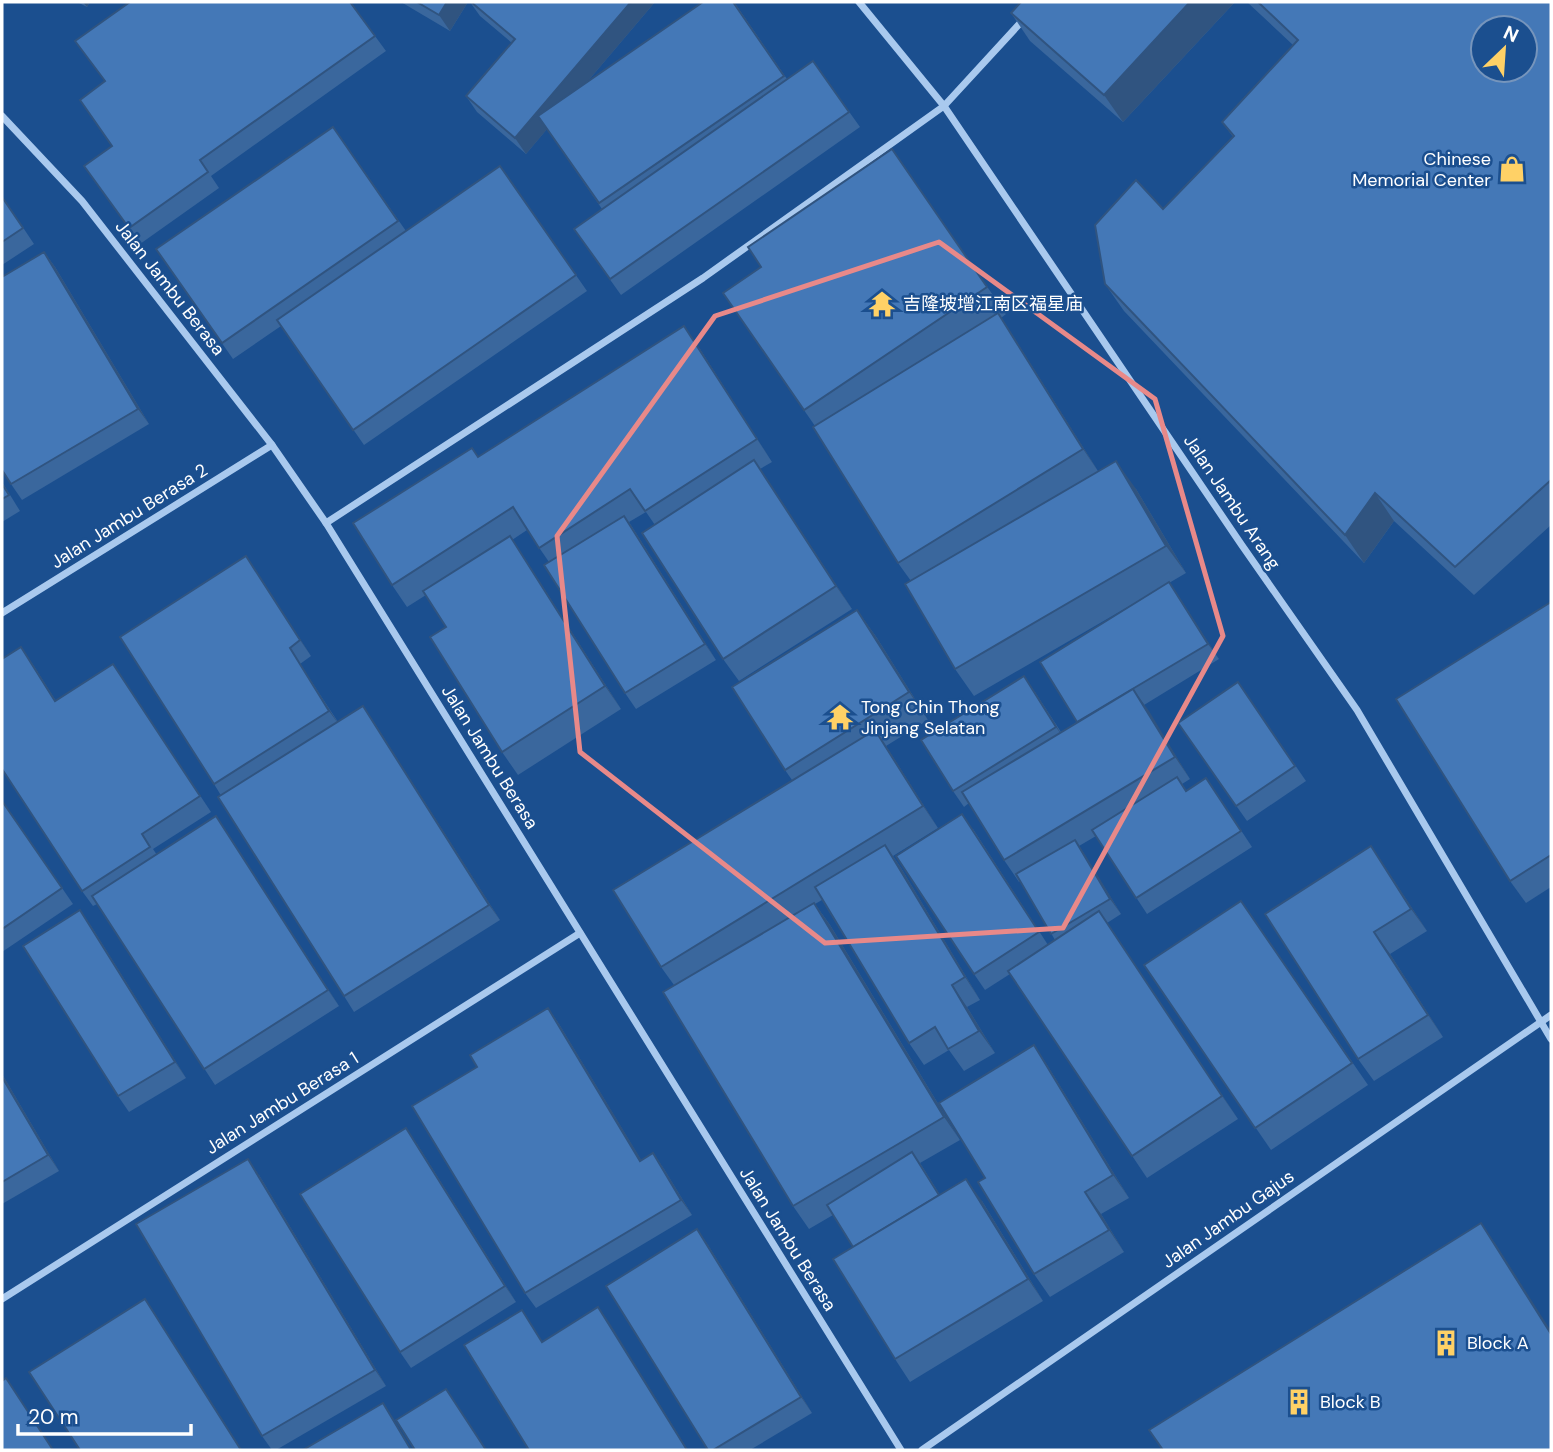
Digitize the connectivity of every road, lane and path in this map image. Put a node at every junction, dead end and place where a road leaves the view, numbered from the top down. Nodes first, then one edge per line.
1 (859, 2) edge
2 (1031, 11) edge
3 (944, 106) junction
4 (2, 116) edge
5 (272, 445) junction
6 (326, 523) junction
7 (2, 614) edge
8 (580, 933) junction
9 (1551, 1015) edge
10 (1541, 1021) junction
11 (1551, 1039) edge
12 (2, 1299) edge
13 (901, 1450) edge
14 (922, 1450) edge

1 - 3 street, Jalan Jambu Arang
2 - 3 street
3 - 6 street
3 - 10 street, Jalan Jambu Arang
4 - 5 street, Jalan Jambu Berasa
5 - 6 street, Jalan Jambu Berasa
5 - 7 street, Jalan Jambu Berasa 2
6 - 8 street, Jalan Jambu Berasa
8 - 12 street, Jalan Jambu Berasa 1
8 - 13 street, Jalan Jambu Berasa
9 - 10 street, Jalan Jambu Gajus
10 - 11 street, Jalan Jambu Arang
10 - 14 street, Jalan Jambu Gajus

